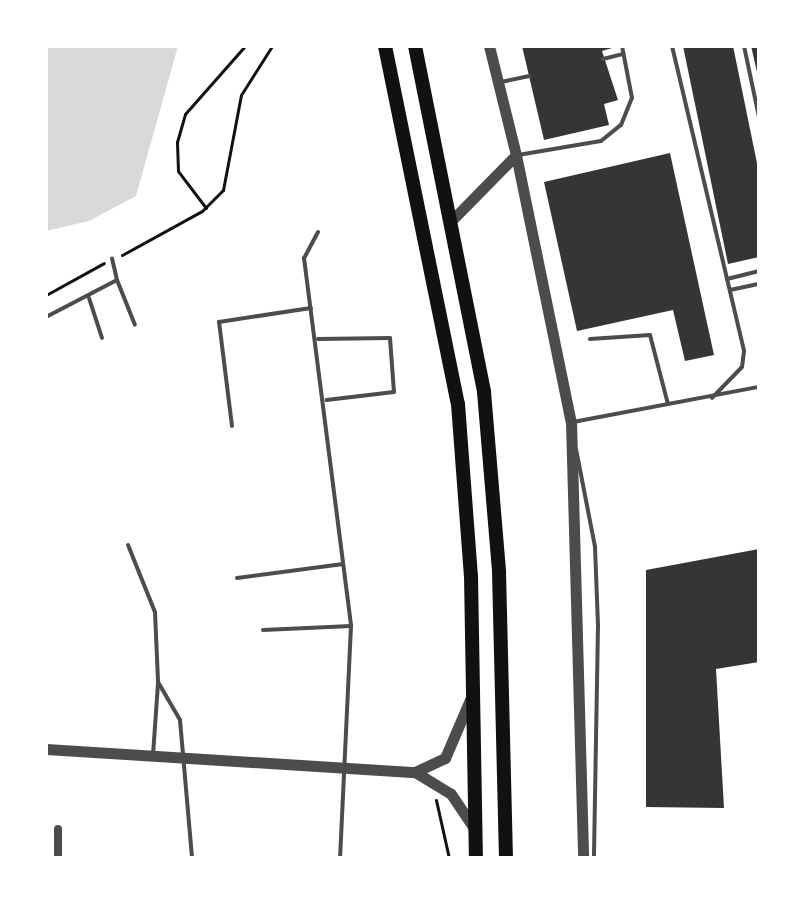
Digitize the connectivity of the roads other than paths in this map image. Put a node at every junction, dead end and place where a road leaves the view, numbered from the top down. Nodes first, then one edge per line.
1 (385, 46) edge
2 (415, 46) edge
3 (489, 46) edge
4 (622, 46) edge
5 (672, 46) edge
6 (744, 46) edge
7 (623, 54) junction
8 (603, 59) dead end
9 (529, 76) dead end
10 (497, 83) junction
11 (759, 117) edge
12 (516, 155) junction
13 (454, 218) junction
14 (318, 232) dead end
15 (112, 259) road end
16 (759, 271) edge
17 (727, 279) junction
18 (117, 280) junction
19 (759, 284) edge
20 (730, 290) junction
21 (89, 298) junction
22 (311, 308) junction
23 (46, 317) edge
24 (135, 325) dead end
25 (102, 338) dead end
26 (317, 339) junction
27 (590, 339) dead end
28 (759, 387) edge
29 (712, 399) junction
30 (326, 400) junction
31 (668, 404) junction
32 (571, 422) junction
33 (232, 426) dead end
34 (128, 545) dead end
35 (343, 564) junction
36 (237, 578) dead end
37 (351, 626) junction
38 (263, 630) dead end
39 (158, 682) junction
40 (473, 692) junction
41 (46, 749) edge
42 (153, 758) junction
43 (184, 759) junction
44 (349, 768) junction
45 (415, 772) junction
46 (58, 829) dead end
47 (476, 831) junction
48 (58, 858) edge
49 (192, 858) edge
50 (340, 858) edge
51 (476, 858) edge
52 (506, 858) edge
53 (583, 858) edge
54 (594, 858) edge

1 - 40 highway
2 - 13 highway
3 - 10 street
4 - 7 lane
5 - 17 lane
6 - 11 lane
7 - 8 lane
7 - 12 lane
9 - 10 lane
10 - 12 street
12 - 13 street
12 - 32 street
13 - 52 highway
14 - 22 lane
15 - 18 lane
16 - 17 lane
17 - 20 lane
18 - 21 lane
18 - 24 lane
19 - 20 lane
20 - 29 lane
21 - 23 lane
21 - 25 lane
22 - 26 lane
22 - 33 lane
26 - 30 lane
26 - 30 lane
27 - 31 lane
28 - 29 lane
29 - 31 lane
30 - 35 lane
31 - 32 lane
32 - 53 street
32 - 54 lane
34 - 39 lane
35 - 36 lane
35 - 37 lane
37 - 38 lane
37 - 44 lane
39 - 42 lane
39 - 43 lane
40 - 45 street
40 - 47 highway
41 - 42 street
42 - 43 street
43 - 44 street
43 - 49 lane
44 - 45 street
44 - 50 lane
45 - 47 street
46 - 48 street
47 - 51 highway

